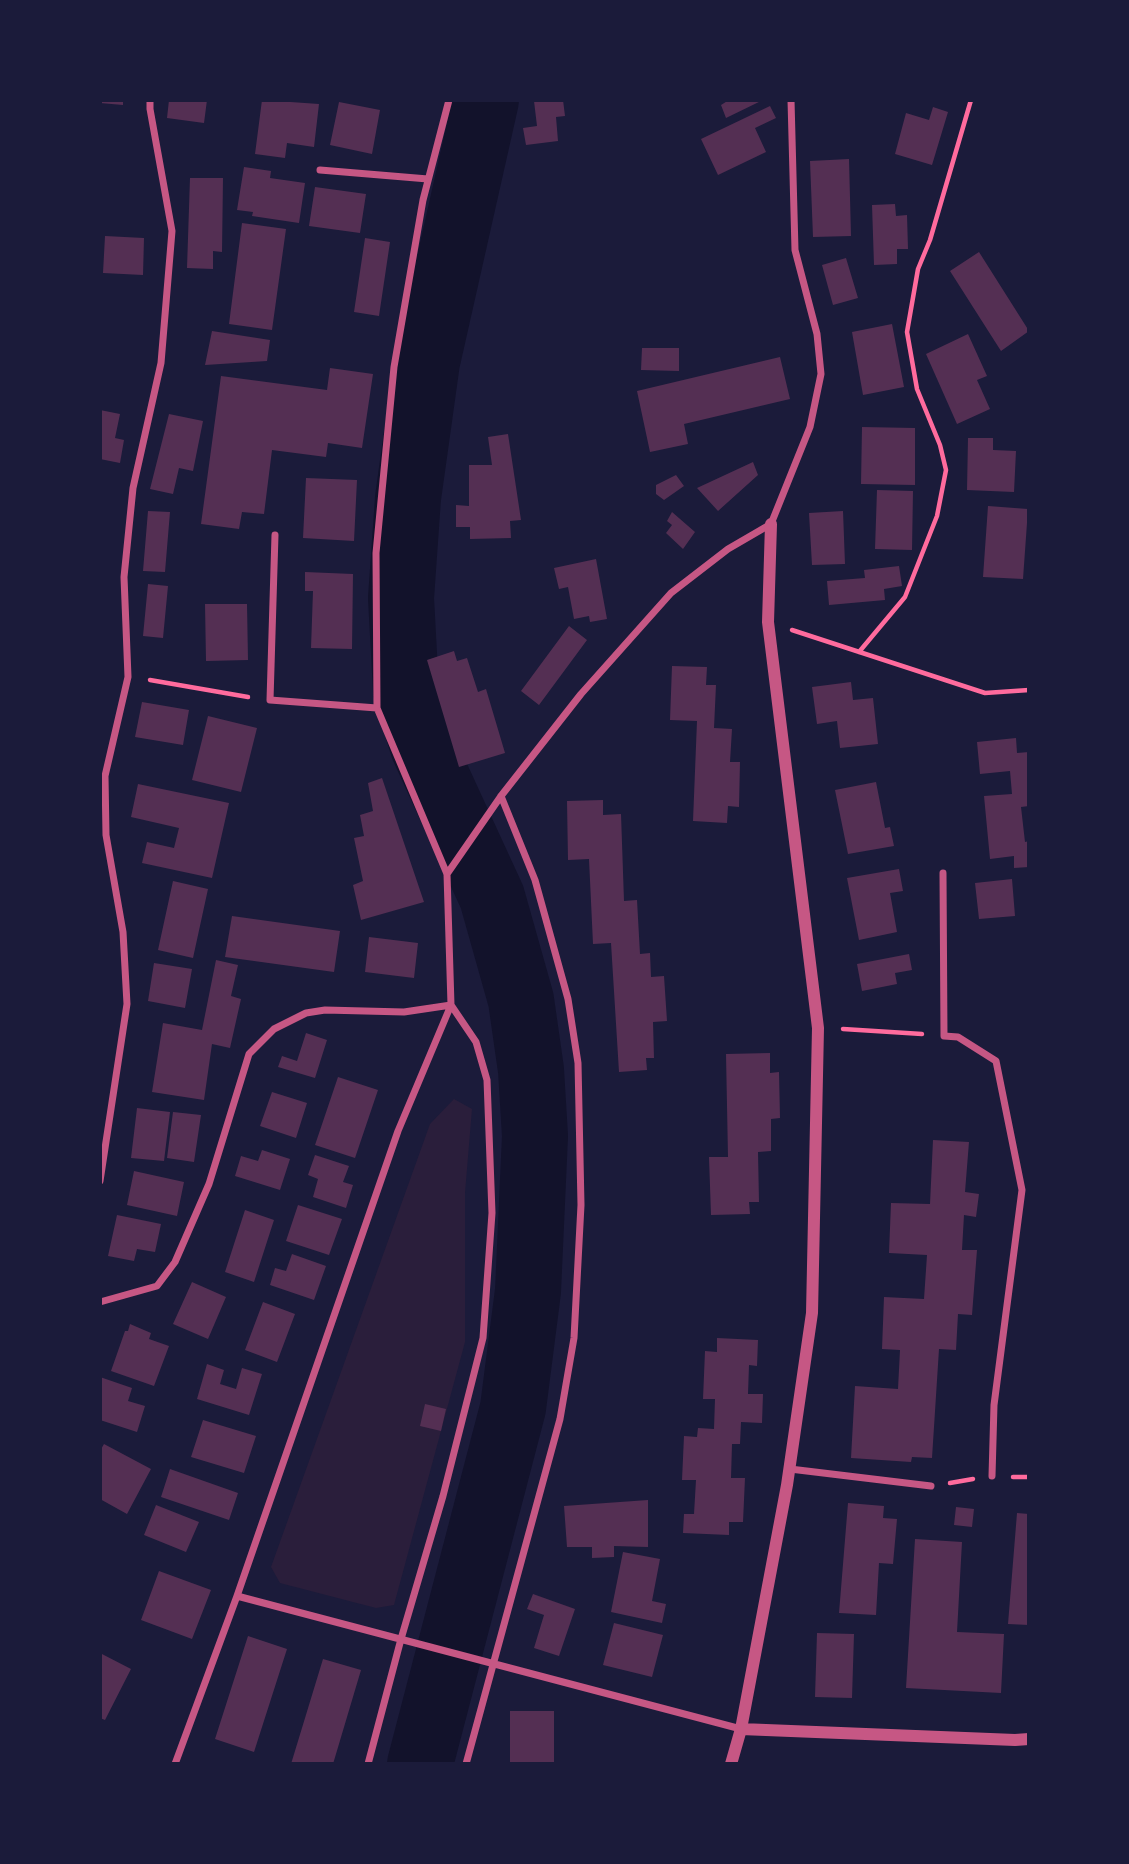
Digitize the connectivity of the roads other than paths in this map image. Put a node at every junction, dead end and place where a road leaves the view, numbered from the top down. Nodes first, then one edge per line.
1 (150, 100) edge
2 (449, 100) edge
3 (791, 100) edge
4 (320, 170) dead end
5 (428, 179) junction
6 (771, 524) junction
7 (275, 535) dead end
8 (377, 708) junction
9 (500, 796) junction
10 (943, 873) dead end
11 (447, 874) junction
12 (451, 1005) junction
13 (100, 1181) edge
14 (100, 1302) edge
15 (790, 1469) junction
16 (992, 1476) dead end
17 (931, 1486) dead end
18 (237, 1596) junction
19 (401, 1639) junction
20 (495, 1663) junction
21 (740, 1729) junction
22 (1029, 1739) edge
23 (175, 1764) edge
24 (368, 1764) edge
25 (466, 1764) edge
26 (731, 1764) edge

1 - 13 street
2 - 5 street
3 - 6 street
4 - 5 street
5 - 8 street
6 - 9 street
6 - 15 street
7 - 8 street
8 - 11 street
9 - 11 street
9 - 20 street
10 - 16 street
11 - 12 street
12 - 14 street
12 - 18 street
12 - 19 street
15 - 17 street
15 - 21 street
18 - 19 street
18 - 23 street
19 - 20 street
19 - 24 street
20 - 21 street
20 - 25 street
21 - 22 street
21 - 26 street

